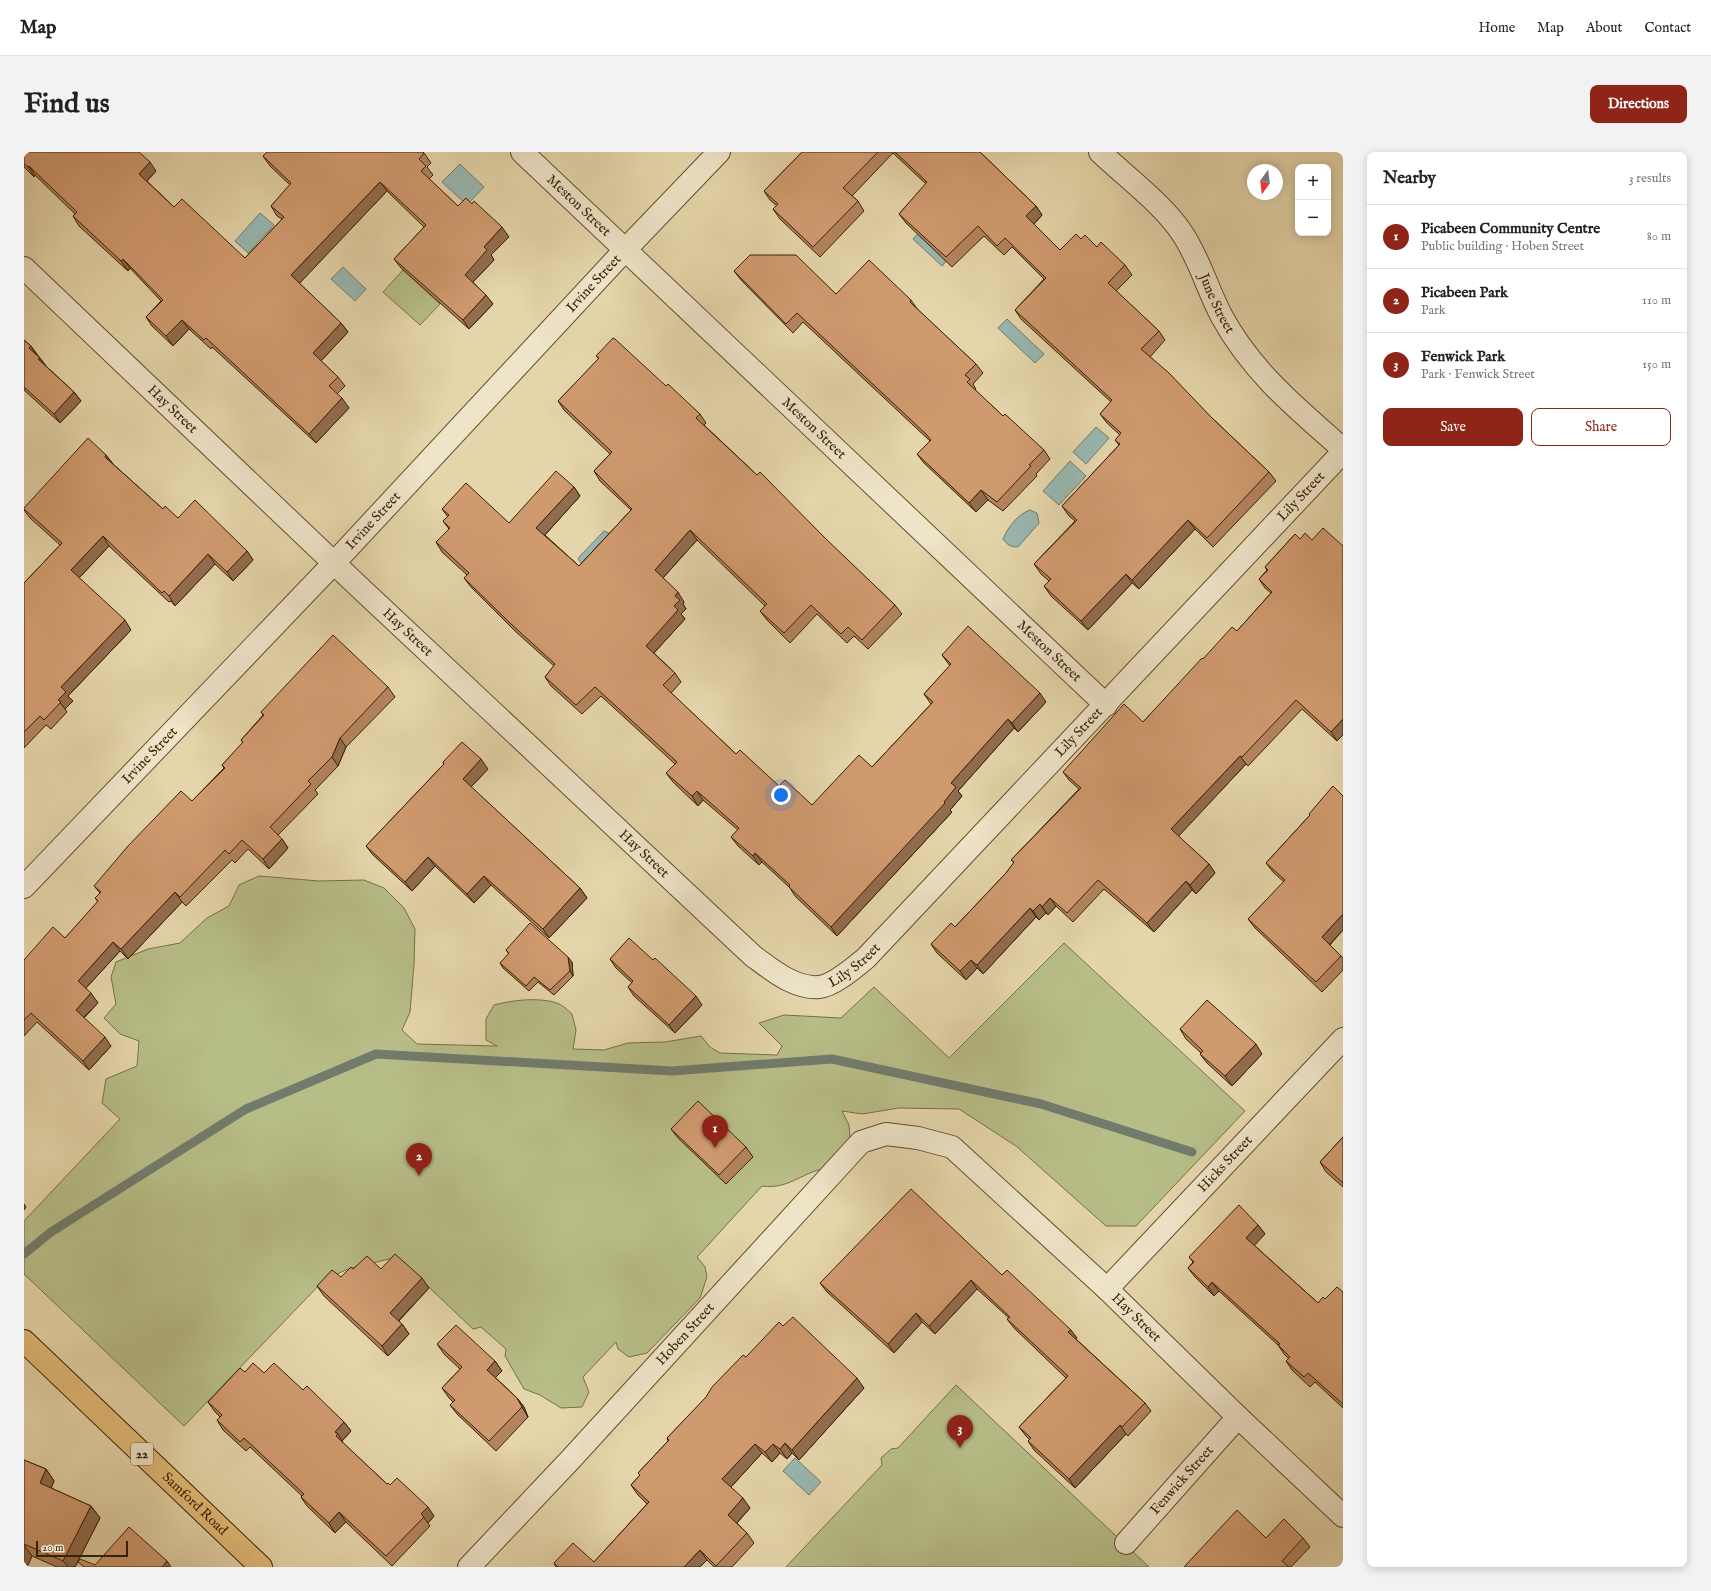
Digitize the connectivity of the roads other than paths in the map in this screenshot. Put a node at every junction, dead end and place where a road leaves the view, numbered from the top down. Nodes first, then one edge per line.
1 (522, 152) edge
2 (719, 152) edge
3 (1100, 152) edge
4 (625, 250) junction
5 (24, 268) edge
6 (1343, 449) edge
7 (1343, 452) edge
8 (334, 563) junction
9 (1106, 705) junction
10 (24, 887) edge
11 (800, 984) joint
12 (1343, 1039) edge
13 (918, 1138) joint
14 (1107, 1289) junction
15 (24, 1341) edge
16 (1238, 1417) junction
17 (1343, 1516) edge
18 (1126, 1543) dead end
19 (261, 1567) edge
20 (469, 1567) edge

1 - 4 street, Meston Street
2 - 4 street, Irvine Street
3 - 6 street, June Street
4 - 8 street, Irvine Street
4 - 9 street, Meston Street
5 - 8 street, Hay Street
7 - 9 street, Lily Street
8 - 10 street, Irvine Street
8 - 11 street, Hay Street
9 - 11 street, Lily Street
12 - 14 street, Hicks Street
13 - 14 street, Hay Street
13 - 20 street, Hoben Street
14 - 16 street, Hay Street
15 - 19 main road, Samford Road / 22
16 - 17 street, Hay Street
16 - 18 street, Fenwick Street

